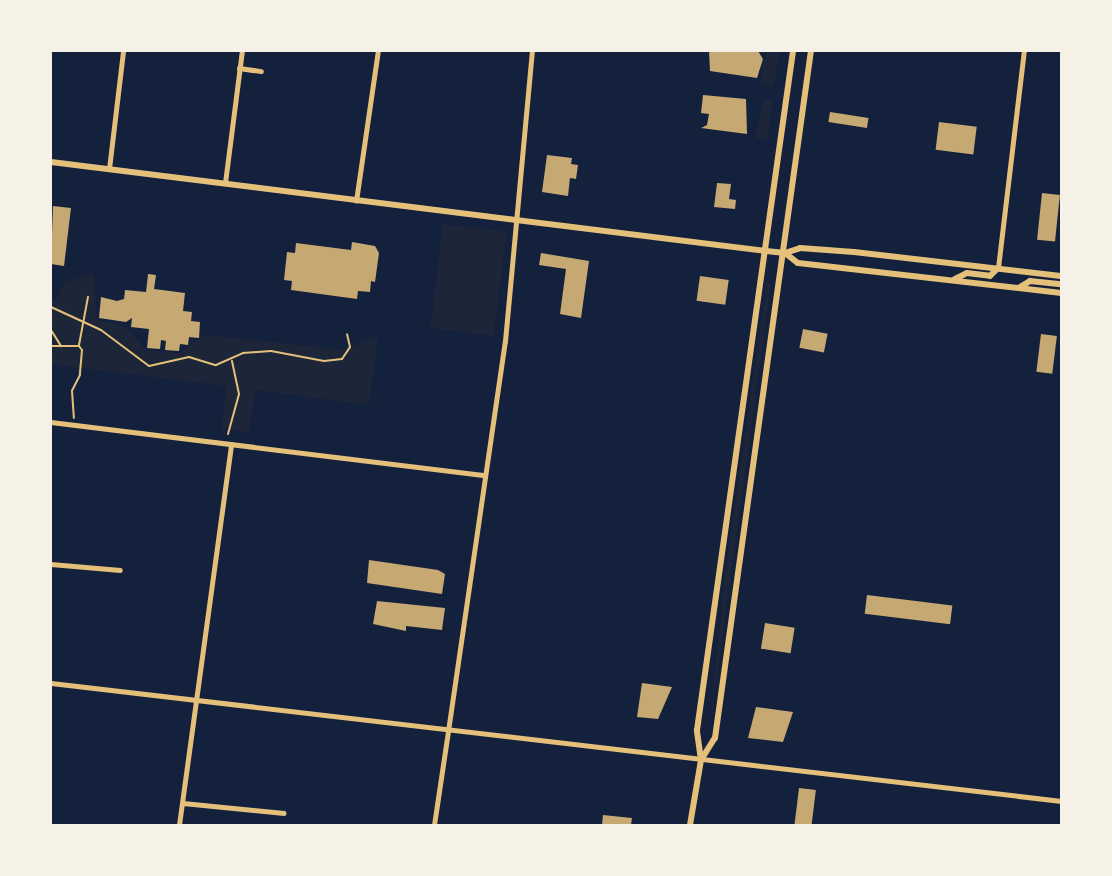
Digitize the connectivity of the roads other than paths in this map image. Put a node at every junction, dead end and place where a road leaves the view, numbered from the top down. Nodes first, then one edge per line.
1 (123, 51) edge
2 (242, 51) edge
3 (378, 51) edge
4 (532, 51) edge
5 (793, 51) edge
6 (811, 51) edge
7 (1024, 51) edge
8 (239, 68) junction
9 (261, 71) dead end
10 (51, 162) edge
11 (109, 169) junction
12 (225, 183) junction
13 (356, 201) junction
14 (518, 218) junction
15 (766, 251) junction
16 (785, 253) junction
17 (998, 268) junction
18 (1061, 276) edge
19 (952, 280) junction
20 (1061, 284) edge
21 (1020, 288) junction
22 (1061, 293) edge
23 (51, 422) edge
24 (231, 445) junction
25 (485, 475) junction
26 (51, 564) edge
27 (120, 570) dead end
28 (51, 683) edge
29 (197, 701) junction
30 (448, 731) junction
31 (701, 760) junction
32 (1061, 801) edge
33 (183, 803) junction
34 (284, 813) dead end
35 (179, 825) edge
36 (434, 825) edge
37 (690, 825) edge

1 - 11 street
2 - 8 street
3 - 13 street
4 - 14 street
5 - 15 main road
6 - 16 main road
7 - 17 street
8 - 9 street
8 - 12 street
10 - 11 main road
11 - 12 main road
12 - 13 main road
13 - 14 main road
14 - 15 main road
14 - 25 street
15 - 16 main road
15 - 31 main road
16 - 17 main road
16 - 19 main road
16 - 31 main road
17 - 18 main road
17 - 19 main road
19 - 21 main road
20 - 21 main road
21 - 22 main road
23 - 24 street
24 - 25 street
24 - 29 street
25 - 30 street
26 - 27 street
28 - 29 street
29 - 30 street
29 - 33 street
30 - 31 street
30 - 36 street
31 - 32 street
31 - 37 main road
33 - 34 street
33 - 35 street

